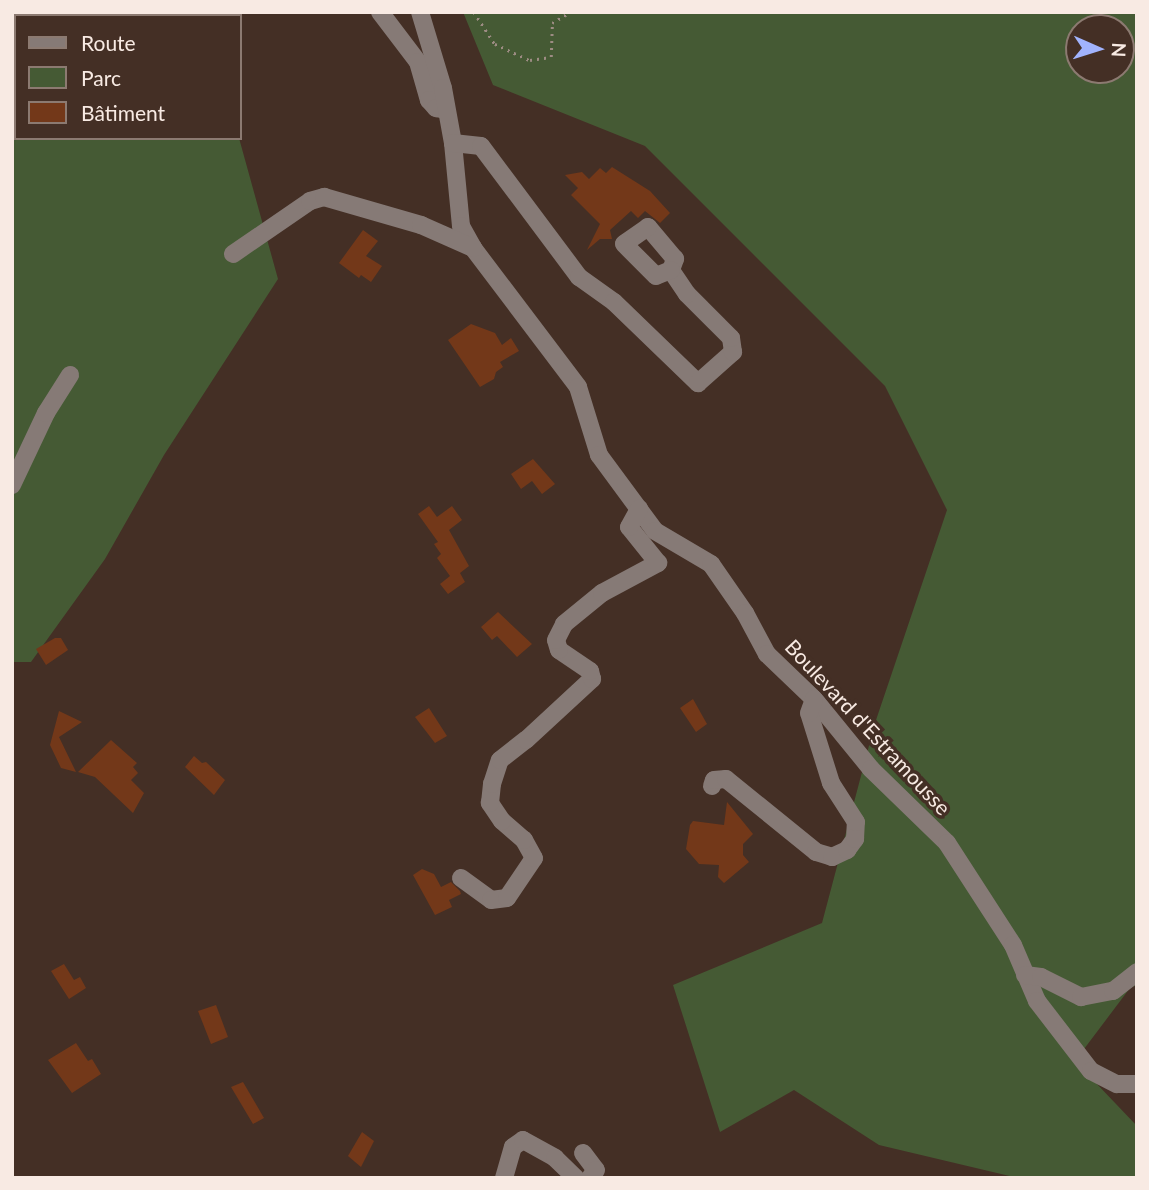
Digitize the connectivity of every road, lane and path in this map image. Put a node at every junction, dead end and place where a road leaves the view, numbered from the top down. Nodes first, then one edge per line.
1 (380, 12) edge
2 (420, 12) edge
3 (474, 12) edge
4 (570, 12) edge
5 (446, 110) junction
6 (453, 143) junction
7 (473, 248) junction
8 (233, 254) dead end
9 (671, 270) dead end
10 (70, 375) dead end
11 (12, 485) edge
12 (639, 509) junction
13 (814, 699) junction
14 (712, 786) dead end
15 (461, 878) dead end
16 (1137, 972) edge
17 (1025, 975) junction
18 (1137, 1084) edge
19 (583, 1153) dead end
20 (504, 1178) edge
21 (576, 1178) edge
22 (590, 1178) edge

1 - 5 street
2 - 5 street, Boulevard d'Estramousse
3 - 4 path
5 - 6 street, Boulevard d'Estramousse
6 - 7 street, Boulevard d'Estramousse
6 - 9 street
7 - 8 street
7 - 12 street, Boulevard d'Estramousse
10 - 11 street
12 - 13 street, Boulevard d'Estramousse
12 - 15 street
13 - 14 street
13 - 17 street, Boulevard d'Estramousse
16 - 17 street
17 - 18 street, Boulevard d'Estramousse
19 - 22 street
20 - 21 street

